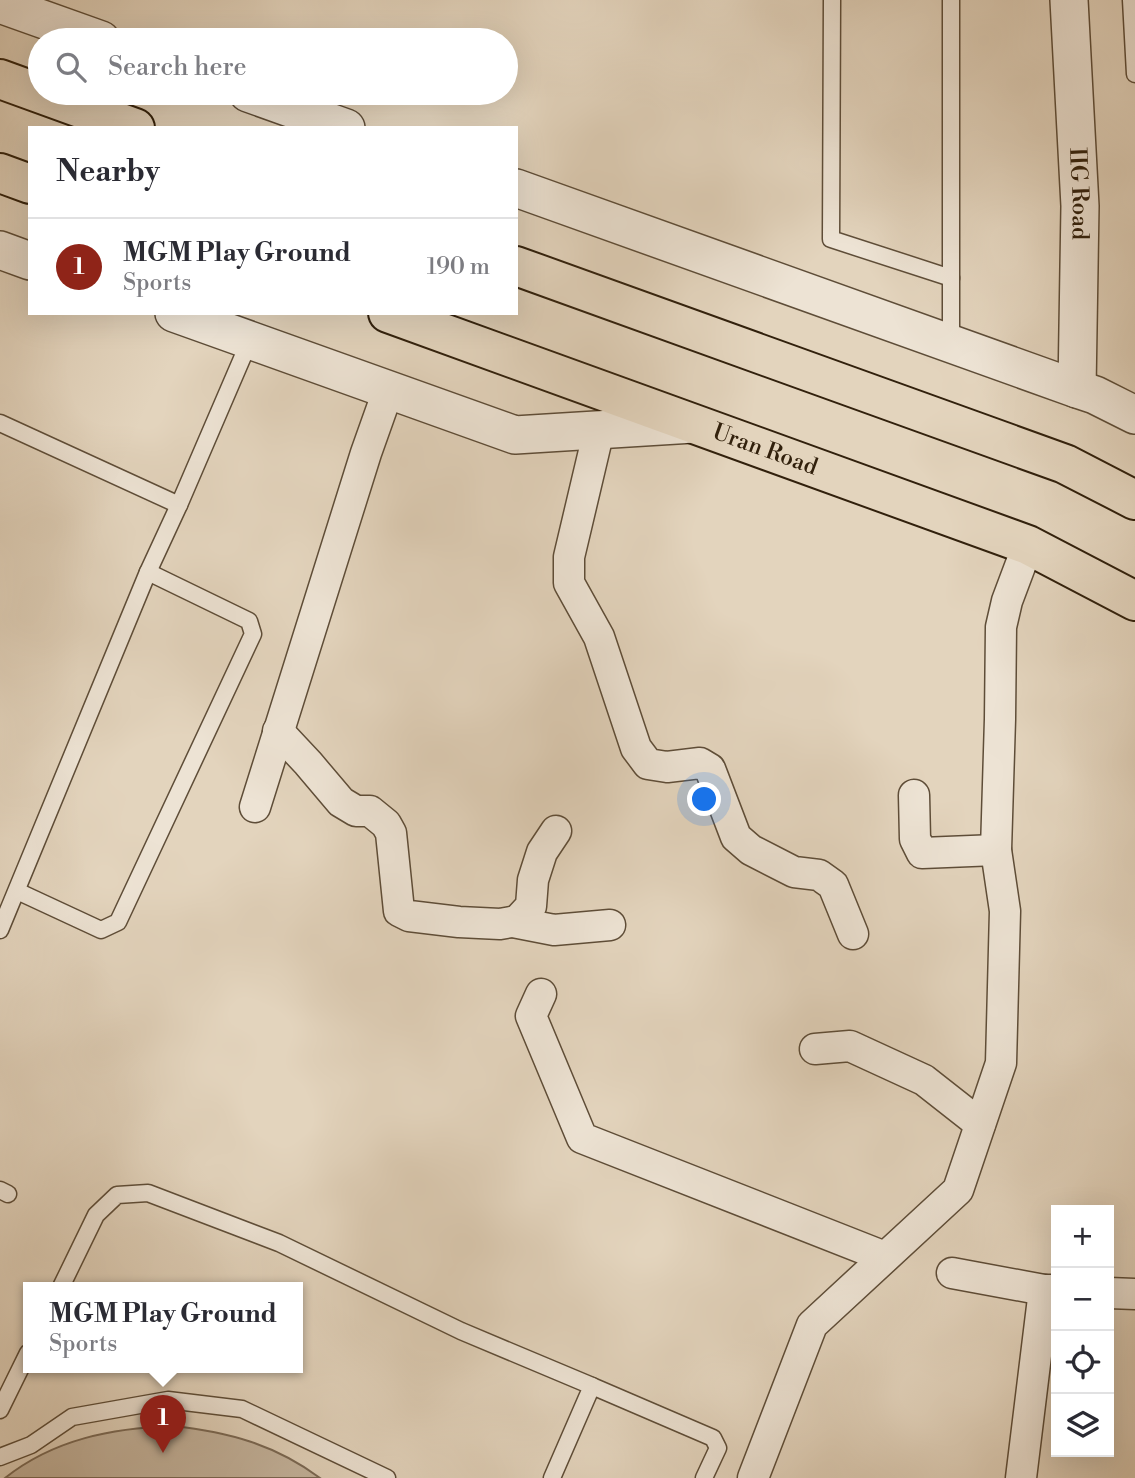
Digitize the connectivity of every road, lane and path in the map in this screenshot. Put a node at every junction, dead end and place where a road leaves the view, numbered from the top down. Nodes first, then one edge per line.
1 (832, 0) edge
2 (951, 0) edge
3 (1069, 0) edge
4 (1131, 0) edge
5 (0, 4) edge
6 (68, 28) edge
7 (1135, 74) edge
8 (0, 79) edge
9 (28, 89) edge
10 (72, 105) edge
11 (282, 105) edge
12 (129, 126) edge
13 (340, 126) edge
14 (0, 173) edge
15 (28, 183) edge
16 (518, 189) edge
17 (0, 250) edge
18 (28, 260) edge
19 (518, 266) edge
20 (951, 278) junction
21 (180, 315) edge
22 (393, 315) edge
23 (250, 340) junction
24 (951, 344) junction
25 (1077, 389) junction
26 (388, 391) junction
27 (1135, 415) edge
28 (0, 424) edge
29 (693, 424) junction
30 (598, 430) junction
31 (1135, 499) edge
32 (178, 505) junction
33 (1028, 545) junction
34 (148, 572) junction
35 (1135, 601) edge
36 (278, 731) junction
37 (914, 795) dead end
38 (255, 807) dead end
39 (556, 831) dead end
40 (996, 850) junction
41 (16, 891) junction
42 (513, 922) junction
43 (610, 925) dead end
44 (0, 930) edge
45 (853, 934) dead end
46 (541, 994) dead end
47 (815, 1049) dead end
48 (980, 1124) junction
49 (885, 1256) junction
50 (952, 1273) dead end
51 (63, 1282) edge
52 (1050, 1290) edge
53 (1114, 1293) edge
54 (1135, 1294) edge
55 (23, 1363) edge
56 (592, 1386) junction
57 (0, 1410) edge
58 (0, 1457) edge
59 (387, 1478) edge
60 (552, 1478) edge
61 (705, 1478) edge
62 (753, 1478) edge
63 (1021, 1478) edge

1 - 20 lane
2 - 20 lane
3 - 25 street, IIG Road
4 - 7 lane
5 - 6 street
8 - 9 highway
10 - 12 highway
11 - 13 street
14 - 15 highway
16 - 24 street
17 - 18 street
19 - 31 highway
20 - 24 lane
21 - 23 street
22 - 29 highway, Uran Road
23 - 26 street
23 - 32 lane
24 - 25 street
25 - 27 street
26 - 30 street
26 - 36 street
28 - 32 lane
29 - 30 street
29 - 33 highway, Uran Road
30 - 45 street
32 - 34 lane
33 - 35 highway, Uran Road
33 - 40 street
34 - 41 lane
34 - 41 lane
36 - 38 street
36 - 42 street
37 - 40 street
39 - 42 street
40 - 48 street
41 - 44 lane
42 - 43 street
46 - 49 street
47 - 48 street
48 - 49 street
49 - 62 street
50 - 52 street
51 - 56 lane
52 - 63 street
53 - 54 street
55 - 57 lane
56 - 60 lane
56 - 61 lane
58 - 59 lane

